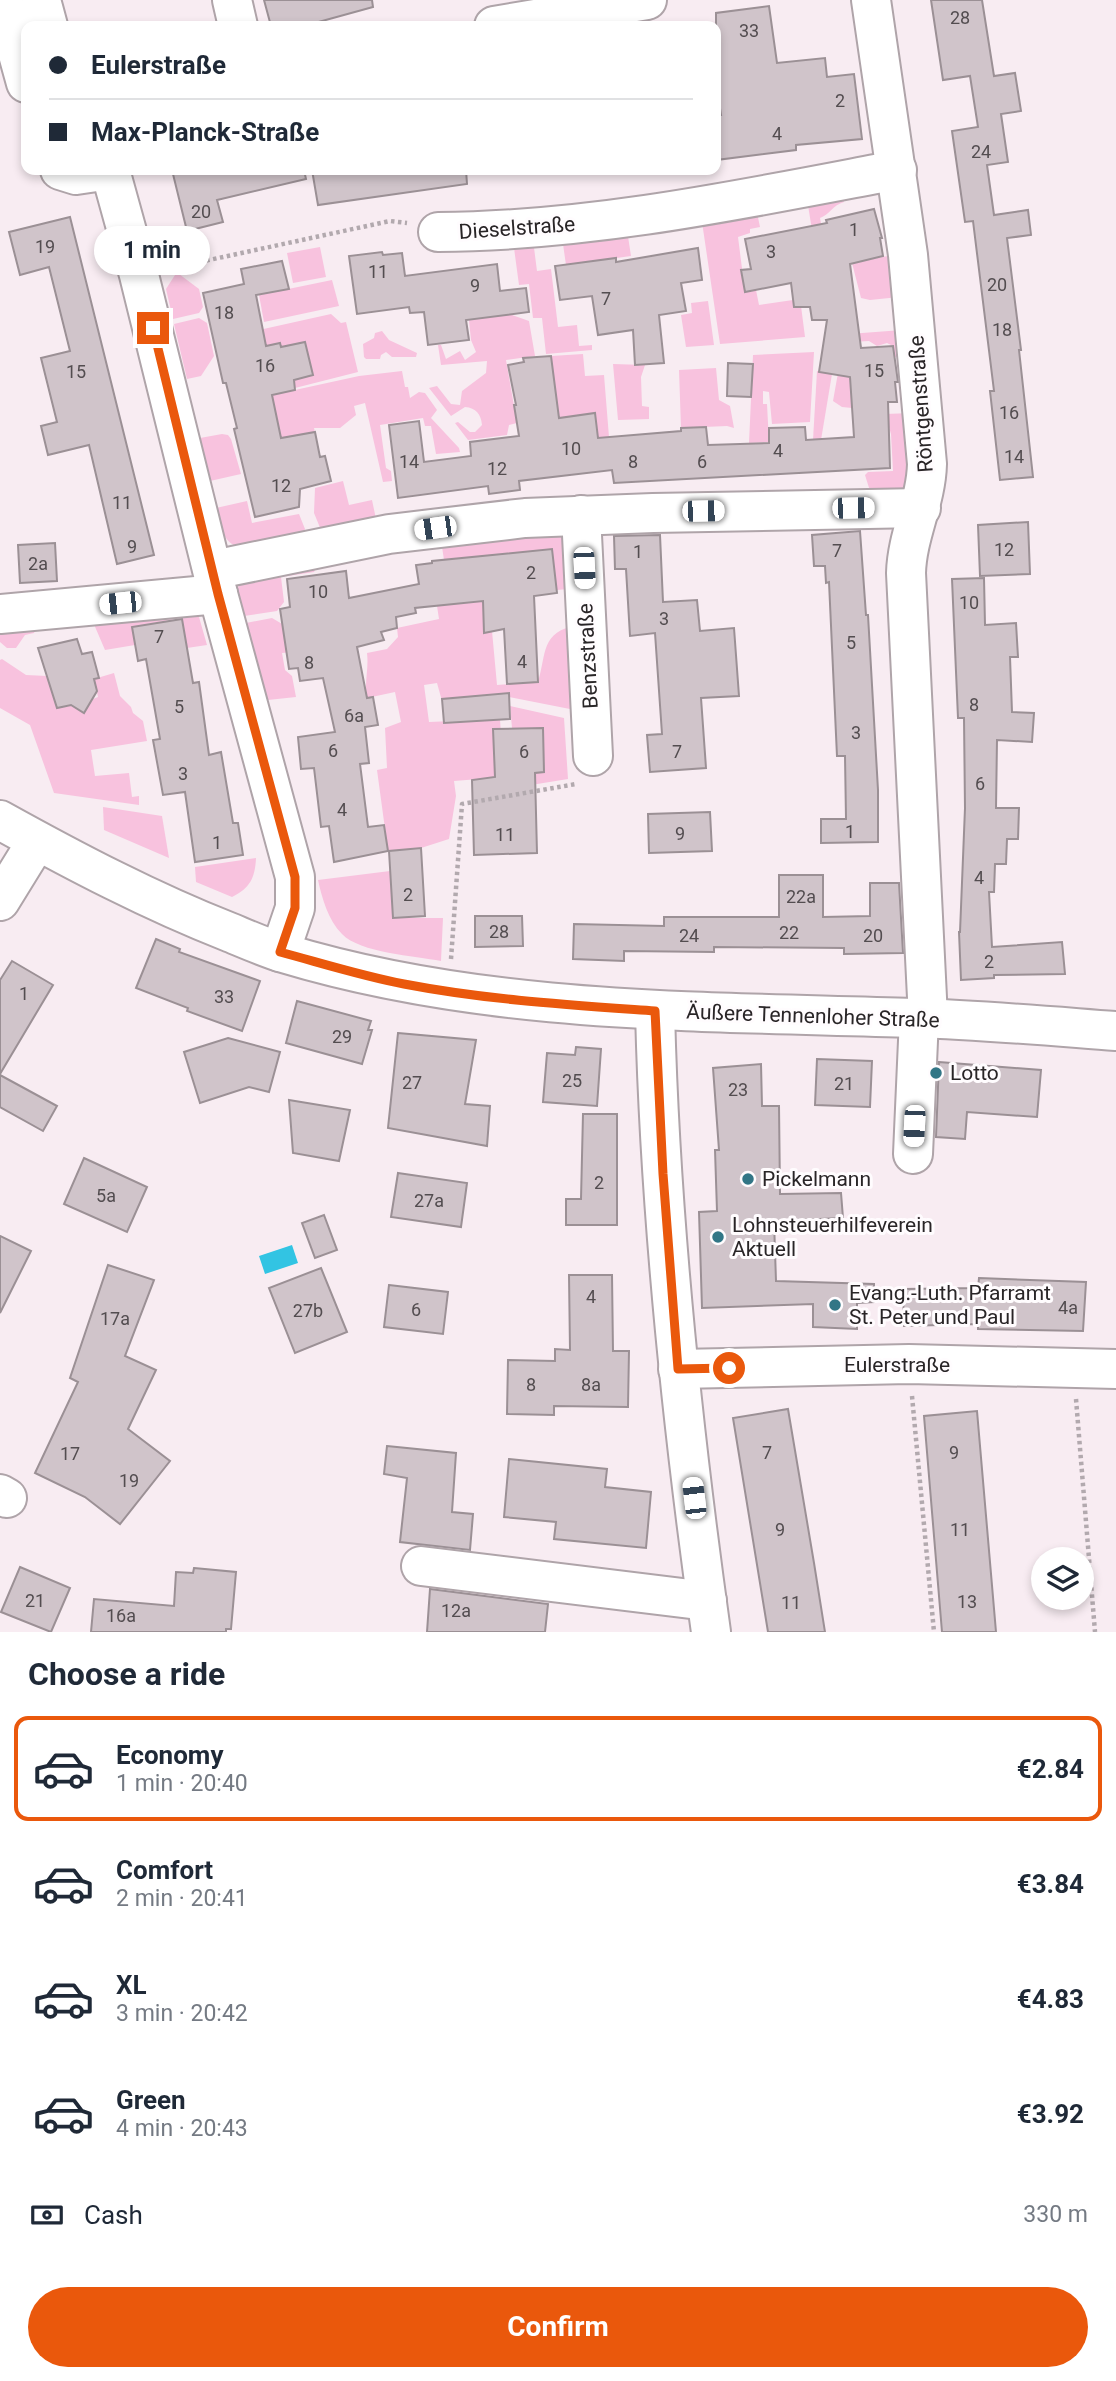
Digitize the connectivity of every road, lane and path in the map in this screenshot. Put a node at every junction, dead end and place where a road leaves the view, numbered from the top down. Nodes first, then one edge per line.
1 (3, 0) edge
2 (41, 0) edge
3 (232, 0) edge
4 (647, 0) edge
5 (872, 0) edge
6 (47, 21) edge
7 (237, 21) edge
8 (523, 21) edge
9 (21, 65) edge
10 (897, 170) junction
11 (111, 175) edge
12 (438, 232) joint
13 (139, 275) junction
14 (921, 508) junction
15 (581, 515) junction
16 (216, 582) junction
17 (0, 614) edge
18 (593, 756) joint
19 (0, 820) edge
20 (37, 841) junction
21 (0, 901) edge
22 (280, 952) junction
23 (449, 991) junction
24 (655, 1011) junction
25 (923, 1018) junction
26 (1116, 1031) edge
27 (913, 1154) dead end
28 (678, 1369) junction
29 (1116, 1369) edge
30 (912, 1400) dead end
31 (1077, 1406) dead end
32 (421, 1566) dead end
33 (709, 1617) edge
34 (934, 1632) edge
35 (1095, 1632) edge

1 - 9 street
2 - 6 street
3 - 7 street
4 - 8 street
5 - 10 street, Röntgenstraße
10 - 12 street, Dieselstraße
10 - 14 street, Röntgenstraße
11 - 13 street
12 - 13 path, Dieselstraße
13 - 16 street
14 - 15 street
14 - 25 street, Röntgenstraße
15 - 16 street
15 - 18 street, Benzstraße
16 - 17 street
16 - 22 street
18 - 23 path
19 - 20 street, Äußere Tennenloher Straße
20 - 21 street
20 - 22 street, Äußere Tennenloher Straße
22 - 23 street, Äußere Tennenloher Straße
23 - 24 street, Äußere Tennenloher Straße
24 - 25 street, Äußere Tennenloher Straße
24 - 28 street
25 - 26 street, Äußere Tennenloher Straße
25 - 27 street, Röntgenstraße
28 - 29 street, Eulerstraße
28 - 33 street
30 - 34 path
31 - 35 path
32 - 33 street

